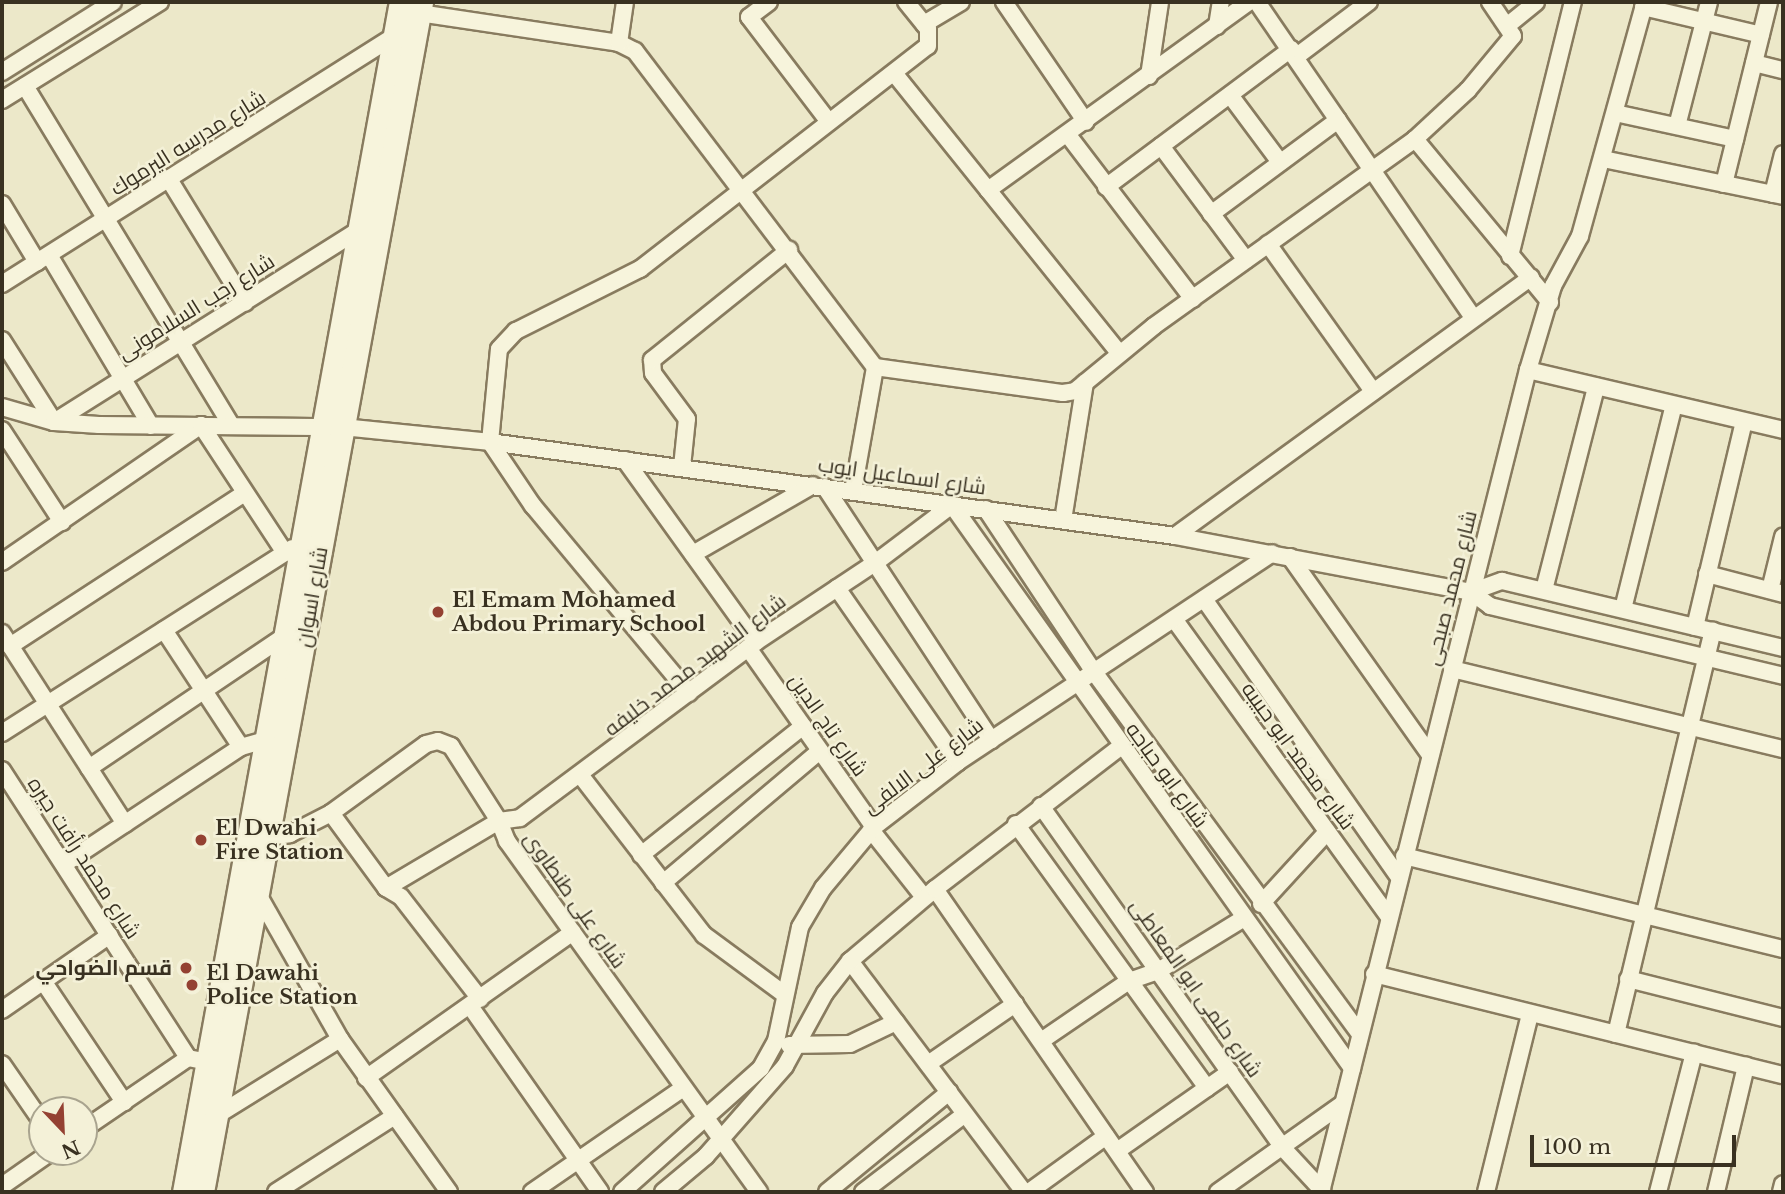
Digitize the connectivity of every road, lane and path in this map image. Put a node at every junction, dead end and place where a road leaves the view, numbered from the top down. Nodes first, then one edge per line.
1 (113, 2) edge
2 (160, 2) edge
3 (625, 2) edge
4 (769, 2) edge
5 (906, 2) edge
6 (961, 2) edge
7 (1004, 2) edge
8 (1160, 2) edge
9 (1222, 2) edge
10 (1250, 2) edge
11 (1257, 2) edge
12 (1368, 2) edge
13 (1490, 2) edge
14 (1536, 2) edge
15 (1573, 2) edge
16 (1709, 2) edge
17 (1769, 2) edge
18 (414, 5) edge
19 (1644, 5) edge
20 (943, 7) edge
21 (1704, 22) junction
22 (924, 24) junction
23 (1508, 25) junction
24 (1217, 26) junction
25 (1761, 35) junction
26 (396, 36) junction
27 (619, 43) junction
28 (1294, 52) junction
29 (1754, 63) junction
30 (1783, 70) edge
31 (2, 72) edge
32 (894, 73) junction
33 (1149, 76) junction
34 (25, 86) junction
35 (1230, 95) junction
36 (2, 100) edge
37 (1615, 113) junction
38 (1338, 120) junction
39 (829, 122) junction
40 (1086, 122) junction
41 (1677, 126) junction
42 (1068, 135) junction
43 (1415, 139) junction
44 (1735, 139) junction
45 (1161, 146) junction
46 (1783, 153) edge
47 (1603, 159) junction
48 (1280, 162) junction
49 (1371, 171) junction
50 (170, 181) junction
51 (1724, 184) junction
52 (1106, 187) junction
53 (743, 189) junction
54 (988, 190) junction
55 (1778, 195) edge
56 (2, 204) edge
57 (1211, 214) junction
58 (107, 219) junction
59 (361, 229) junction
60 (1268, 244) junction
61 (789, 250) junction
62 (1510, 256) junction
63 (43, 259) junction
64 (1246, 260) junction
65 (1531, 277) junction
66 (2, 284) edge
67 (1193, 299) junction
68 (1550, 302) junction
69 (245, 303) junction
70 (1473, 318) junction
71 (2, 340) edge
72 (182, 341) junction
73 (1119, 353) junction
74 (875, 367) junction
75 (1528, 370) junction
76 (124, 377) junction
77 (1085, 383) junction
78 (1596, 387) junction
79 (1373, 391) junction
80 (1674, 405) junction
81 (2, 407) edge
82 (54, 422) junction
83 (1744, 422) junction
84 (201, 425) junction
85 (231, 425) junction
86 (151, 426) junction
87 (333, 427) junction
88 (2, 430) edge
89 (1783, 430) edge
90 (489, 442) junction
91 (625, 460) junction
92 (682, 467) junction
93 (819, 486) junction
94 (853, 491) junction
95 (244, 493) junction
96 (952, 505) junction
97 (986, 509) junction
98 (1063, 520) junction
99 (62, 522) junction
100 (1175, 536) junction
101 (1783, 537) edge
102 (294, 547) junction
103 (1272, 553) junction
104 (693, 554) junction
105 (1290, 556) junction
106 (2, 562) edge
107 (875, 564) junction
108 (1707, 574) junction
109 (837, 588) junction
110 (1544, 590) junction
111 (1777, 592) edge
112 (1471, 593) junction
113 (1203, 599) junction
114 (1623, 610) junction
115 (1174, 619) junction
116 (1695, 627) junction
117 (164, 630) junction
118 (1713, 631) junction
119 (286, 635) junction
120 (6, 639) edge
121 (752, 645) junction
122 (1783, 648) edge
123 (1707, 658) junction
124 (1452, 669) junction
125 (1094, 672) junction
126 (1783, 676) edge
127 (1076, 684) junction
128 (204, 691) junction
129 (689, 693) junction
130 (48, 704) junction
131 (803, 726) junction
132 (1690, 727) junction
133 (2, 733) edge
134 (277, 738) junction
135 (991, 740) junction
136 (241, 747) junction
137 (1120, 747) junction
138 (1783, 749) edge
139 (820, 751) junction
140 (1430, 755) junction
141 (958, 762) junction
142 (89, 768) junction
143 (2, 769) edge
144 (581, 776) junction
145 (1041, 806) junction
146 (331, 813) junction
147 (499, 821) junction
148 (125, 824) junction
149 (1016, 824) junction
150 (873, 828) junction
151 (1327, 832) junction
152 (259, 838) junction
153 (641, 855) junction
154 (1404, 856) junction
155 (64, 864) junction
156 (1399, 878) junction
157 (663, 883) junction
158 (386, 888) junction
159 (256, 891) junction
160 (930, 893) junction
161 (1261, 904) junction
162 (1643, 914) junction
163 (1389, 917) junction
164 (1244, 918) junction
165 (573, 932) junction
166 (110, 935) junction
167 (1783, 949) edge
168 (850, 961) junction
169 (1158, 971) junction
170 (1374, 974) junction
171 (1628, 979) junction
172 (43, 981) junction
173 (1129, 981) junction
174 (784, 994) junction
175 (475, 1003) junction
176 (1014, 1004) junction
177 (2, 1010) edge
178 (1530, 1014) junction
179 (1783, 1018) edge
180 (896, 1022) junction
181 (1359, 1033) junction
182 (1616, 1034) junction
183 (340, 1039) junction
184 (776, 1041) junction
185 (1041, 1041) junction
186 (798, 1048) junction
187 (1694, 1053) junction
188 (198, 1060) junction
189 (928, 1063) junction
190 (2, 1064) edge
191 (1746, 1066) junction
192 (1352, 1068) junction
193 (1230, 1072) junction
194 (1783, 1075) edge
195 (366, 1078) junction
196 (1207, 1088) junction
197 (682, 1089) junction
198 (949, 1092) junction
199 (28, 1102) edge
200 (124, 1102) junction
201 (1341, 1105) junction
202 (965, 1114) junction
203 (216, 1115) junction
204 (395, 1116) junction
205 (98, 1120) edge
206 (706, 1122) junction
207 (1106, 1136) junction
208 (719, 1139) junction
209 (1282, 1147) junction
210 (1117, 1151) junction
211 (579, 1161) junction
212 (30, 1166) edge
213 (1783, 1184) edge
214 (2, 1185) edge
215 (286, 1190) edge
216 (1322, 1191) edge
217 (184, 1192) edge
218 (202, 1192) edge
219 (449, 1192) edge
220 (532, 1192) edge
221 (600, 1192) edge
222 (622, 1192) edge
223 (663, 1192) edge
224 (759, 1192) edge
225 (827, 1192) edge
226 (863, 1192) edge
227 (1027, 1192) edge
228 (1146, 1192) edge
229 (1218, 1192) edge
230 (1486, 1192) edge
231 (1658, 1192) edge
232 (1716, 1192) edge
233 (1781, 1192) edge

1 - 31 street
2 - 34 street
3 - 27 street
4 - 39 street
5 - 22 street
6 - 20 street
7 - 40 street
8 - 33 street
9 - 24 street
10 - 24 street
11 - 28 street
12 - 28 street
13 - 23 street
14 - 23 street
15 - 62 street
16 - 21 street
17 - 25 street
18 - 26 street, شارع اسوان
18 - 27 street
18 - 87 street, شارع اسوان
19 - 21 street
19 - 37 street, شارع محمد صبحى
20 - 22 street
21 - 25 street
21 - 41 street
22 - 32 street
23 - 43 street
24 - 33 street
25 - 29 street
26 - 50 street, شارع مدرسه اليرموك
26 - 59 street, شارع اسوان
27 - 53 street
28 - 35 street
28 - 38 street
29 - 30 street
29 - 44 street
32 - 39 street
32 - 54 street
33 - 40 street
34 - 36 street
34 - 58 street
35 - 45 street
35 - 48 street
37 - 41 street
37 - 47 street, شارع محمد صبحى
38 - 48 street
38 - 49 street
39 - 53 street
40 - 42 street
41 - 44 street
42 - 52 street
42 - 54 street
43 - 49 street
43 - 62 street
44 - 51 street
45 - 52 street
45 - 57 street
46 - 55 street
47 - 51 street
47 - 68 street, شارع محمد صبحى
48 - 57 street
49 - 60 street
49 - 70 street
50 - 58 street, شارع مدرسه اليرموك
50 - 69 street
51 - 55 street
52 - 67 street
53 - 61 street
53 - 90 street
54 - 73 street
56 - 63 street
57 - 64 street
58 - 63 street, شارع مدرسه اليرموك
58 - 72 street
59 - 69 street, شارع رجب السلامونى
59 - 87 street, شارع اسوان
60 - 64 street
60 - 79 street
61 - 74 street
61 - 92 street
62 - 65 street
63 - 66 street, شارع مدرسه اليرموك
63 - 76 street
64 - 67 street
65 - 68 street
65 - 70 street
67 - 73 street
68 - 75 street, شارع محمد صبحى
69 - 72 street, شارع رجب السلامونى
70 - 79 street
71 - 82 street
72 - 76 street, شارع رجب السلامونى
72 - 85 street
73 - 77 street
74 - 77 street
74 - 94 street
75 - 78 street
75 - 112 street, شارع محمد صبحى
76 - 82 street, شارع رجب السلامونى
76 - 86 street
77 - 98 street
78 - 80 street
78 - 110 street
79 - 100 street
80 - 83 street
80 - 114 street
81 - 82 street, شارع اسماعيل ايوب
82 - 86 street, شارع اسماعيل ايوب
83 - 89 street
83 - 108 street
84 - 85 street, شارع اسماعيل ايوب
84 - 86 street, شارع اسماعيل ايوب
84 - 95 street
84 - 99 street
85 - 87 street, شارع اسماعيل ايوب
87 - 90 street, شارع اسماعيل ايوب
87 - 102 street, شارع اسوان
87 - 134 street, شارع اسوان
88 - 99 street
90 - 91 street, شارع اسماعيل ايوب
90 - 129 street
91 - 92 street, شارع اسماعيل ايوب
91 - 104 street, شارع تاج الدين
92 - 93 street, شارع اسماعيل ايوب
93 - 94 street, شارع اسماعيل ايوب
93 - 104 street
93 - 107 street
94 - 96 street, شارع اسماعيل ايوب
95 - 102 street
95 - 120 street
96 - 97 street, شارع اسماعيل ايوب
96 - 107 street, شارع الشهيد محمد خليفه
96 - 127 street, شارع ابو حباجه
97 - 98 street, شارع اسماعيل ايوب
97 - 125 street, شارع ابو حباجه
98 - 100 street, شارع اسماعيل ايوب
99 - 106 street
100 - 103 street, شارع اسماعيل ايوب
101 - 111 street
102 - 117 street
102 - 119 street, شارع اسوان
103 - 105 street, شارع اسماعيل ايوب
103 - 113 street, شارع على الالفى
104 - 121 street, شارع تاج الدين
105 - 112 street, شارع اسماعيل ايوب
105 - 140 street
107 - 109 street, شارع الشهيد محمد خليفه
107 - 135 street
108 - 111 street
108 - 116 street
109 - 121 street, شارع الشهيد محمد خليفه
109 - 141 street
110 - 112 street
110 - 114 street
112 - 123 street, شارع اسماعيل ايوب
112 - 124 street, شارع محمد صبحى
113 - 115 street, شارع على الالفى
113 - 156 street, شارع محمد ابو حبيبه
114 - 116 street
115 - 125 street, شارع على الالفى
115 - 151 street, شارع محمد ابو حبيبه
116 - 118 street
117 - 128 street
117 - 130 street
118 - 122 street
118 - 123 street
119 - 128 street
119 - 134 street, شارع اسوان
120 - 130 street
121 - 129 street, شارع الشهيد محمد خليفه
121 - 131 street, شارع تاج الدين
123 - 126 street, شارع اسماعيل ايوب
123 - 132 street
124 - 132 street
124 - 140 street, شارع محمد صبحى
125 - 127 street, شارع على الالفى
125 - 161 street, شارع ابو حباجه
127 - 135 street, شارع على الالفى
127 - 137 street, شارع ابو حباجه
128 - 136 street
128 - 142 street
129 - 144 street, شارع الشهيد محمد خليفه
130 - 133 street
130 - 142 street
131 - 139 street, شارع تاج الدين
131 - 153 street
132 - 138 street
132 - 162 street
134 - 136 street
134 - 152 street, شارع اسوان
135 - 141 street, شارع على الالفى
136 - 148 street
137 - 145 street
137 - 164 street, شارع ابو حباجه
139 - 150 street, شارع تاج الدين
139 - 157 street
140 - 154 street, شارع محمد صبحى
141 - 150 street, شارع على الالفى
142 - 148 street
143 - 155 street, شارع محمد رأفت جيره
144 - 147 street, شارع الشهيد محمد خليفه
144 - 153 street
145 - 149 street
145 - 169 street, شارع حلمى ابو المعاطى
146 - 147 street, شارع على طنطاوى
146 - 152 street, شارع على طنطاوى
146 - 158 street
147 - 158 street, شارع الشهيد محمد خليفه
147 - 165 street, شارع على طنطاوى
148 - 155 street
149 - 160 street
149 - 173 street
150 - 160 street, شارع تاج الدين
150 - 174 street, شارع على الالفى
151 - 161 street
151 - 163 street, شارع محمد ابو حبيبه
152 - 159 street, شارع اسوان
152 - 188 street, شارع اسوان
153 - 157 street
154 - 156 street, شارع محمد صبحى
154 - 162 street
155 - 166 street, شارع محمد رأفت جيره
156 - 163 street, شارع محمد صبحى
157 - 174 street
158 - 175 street
159 - 183 street
159 - 203 street, شارع اسوان
160 - 168 street
160 - 176 street, شارع تاج الدين
161 - 181 street, شارع ابو حباجه
162 - 167 street
162 - 171 street
163 - 170 street, شارع محمد صبحى
164 - 169 street
164 - 192 street, شارع ابو حباجه
165 - 175 street
165 - 197 street, شارع على طنطاوى
166 - 172 street
166 - 188 street, شارع محمد رأفت جيره
168 - 180 street
168 - 186 street
169 - 173 street
169 - 193 street, شارع حلمى ابو المعاطى
170 - 178 street
170 - 181 street, شارع محمد صبحى
171 - 179 street
171 - 182 street
172 - 177 street
172 - 200 street
173 - 185 street
173 - 196 street
174 - 184 street, شارع على الالفى
175 - 195 street
175 - 211 street
176 - 185 street, شارع تاج الدين
176 - 189 street
178 - 182 street
178 - 230 street
180 - 186 street
180 - 189 street
181 - 192 street, شارع محمد صبحى
182 - 187 street
183 - 195 street
183 - 203 street
184 - 186 street
184 - 206 street, شارع على الالفى
185 - 207 street, شارع تاج الدين
186 - 208 street
187 - 191 street
187 - 231 street
188 - 200 street
188 - 217 street, شارع اسوان
189 - 198 street
190 - 199 street
191 - 194 street
191 - 232 street
192 - 201 street, شارع محمد صبحى
193 - 196 street
193 - 209 street, شارع حلمى ابو المعاطى
195 - 204 street
196 - 210 street
197 - 206 street, شارع على طنطاوى
197 - 211 street
198 - 202 street
198 - 225 street
200 - 205 street
201 - 209 street
201 - 216 street, شارع محمد صبحى
202 - 226 street
202 - 227 street
203 - 218 street, شارع اسوان
204 - 215 street
204 - 219 street
206 - 208 street, شارع على طنطاوى
206 - 222 street, شارع على الالفى
207 - 210 street, شارع تاج الدين
207 - 227 street
208 - 223 street
208 - 224 street, شارع على طنطاوى
209 - 216 street, شارع حلمى ابو المعاطى
209 - 229 street
210 - 228 street, شارع تاج الدين
211 - 220 street
211 - 221 street
212 - 214 street
213 - 233 street

